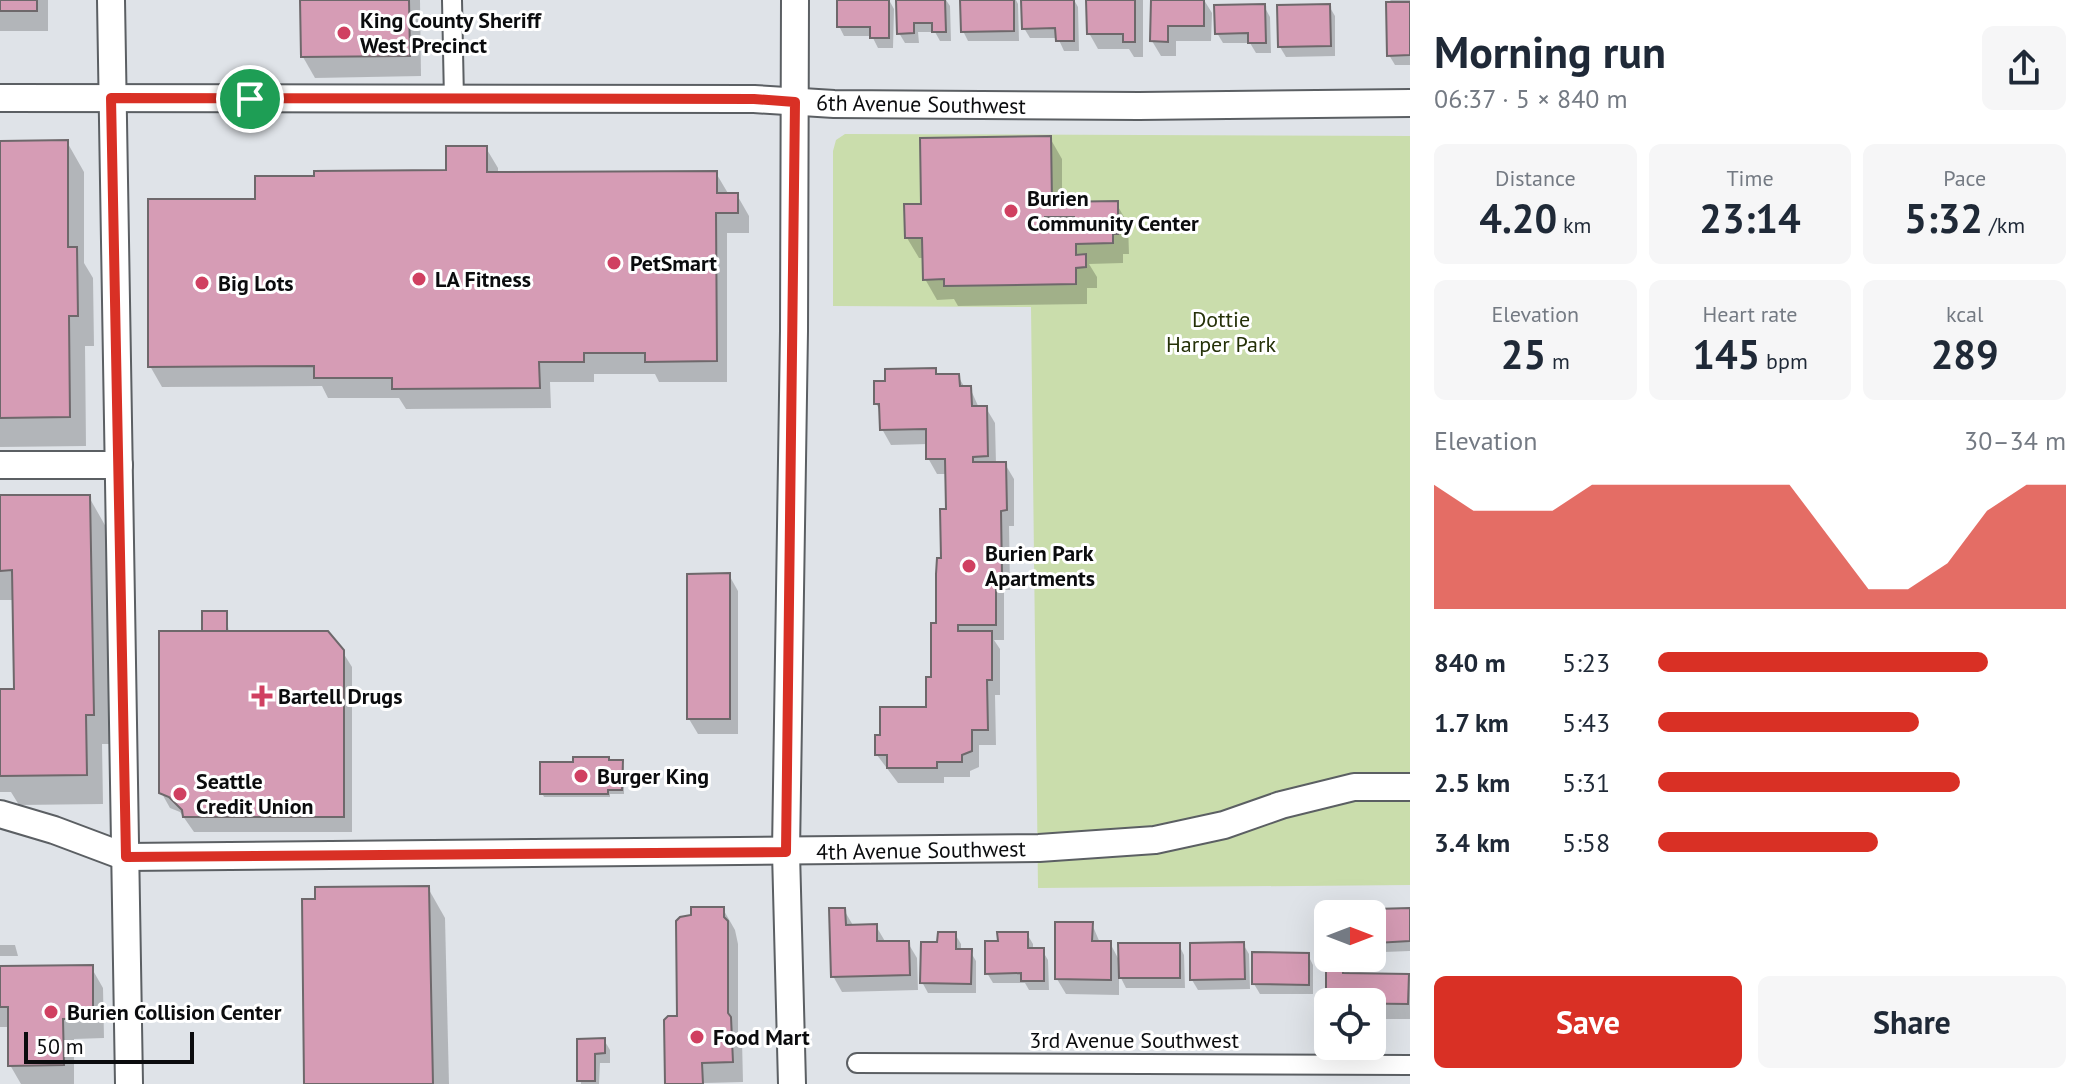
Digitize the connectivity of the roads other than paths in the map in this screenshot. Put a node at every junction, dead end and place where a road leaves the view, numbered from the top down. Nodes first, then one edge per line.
1 (111, 0) edge
2 (452, 0) edge
3 (795, 0) edge
4 (0, 98) edge
5 (111, 98) junction
6 (454, 100) junction
7 (795, 102) junction
8 (1410, 103) edge
9 (0, 465) edge
10 (119, 465) junction
11 (1410, 787) edge
12 (0, 814) edge
13 (786, 852) junction
14 (126, 857) junction
15 (857, 1063) dead end
16 (1410, 1065) edge
17 (129, 1084) edge
18 (792, 1084) edge

1 - 5 street
2 - 6 street
3 - 7 street
4 - 5 street, 6th Avenue Southwest
5 - 6 street, 6th Avenue Southwest
5 - 10 street
6 - 7 street, 6th Avenue Southwest
7 - 8 street, 6th Avenue Southwest
7 - 13 street
9 - 10 street
10 - 14 street
11 - 13 street, 4th Avenue Southwest
12 - 14 street, 4th Avenue Southwest
13 - 14 street, 4th Avenue Southwest
13 - 18 street
14 - 17 street
15 - 16 street, 3rd Avenue Southwest

